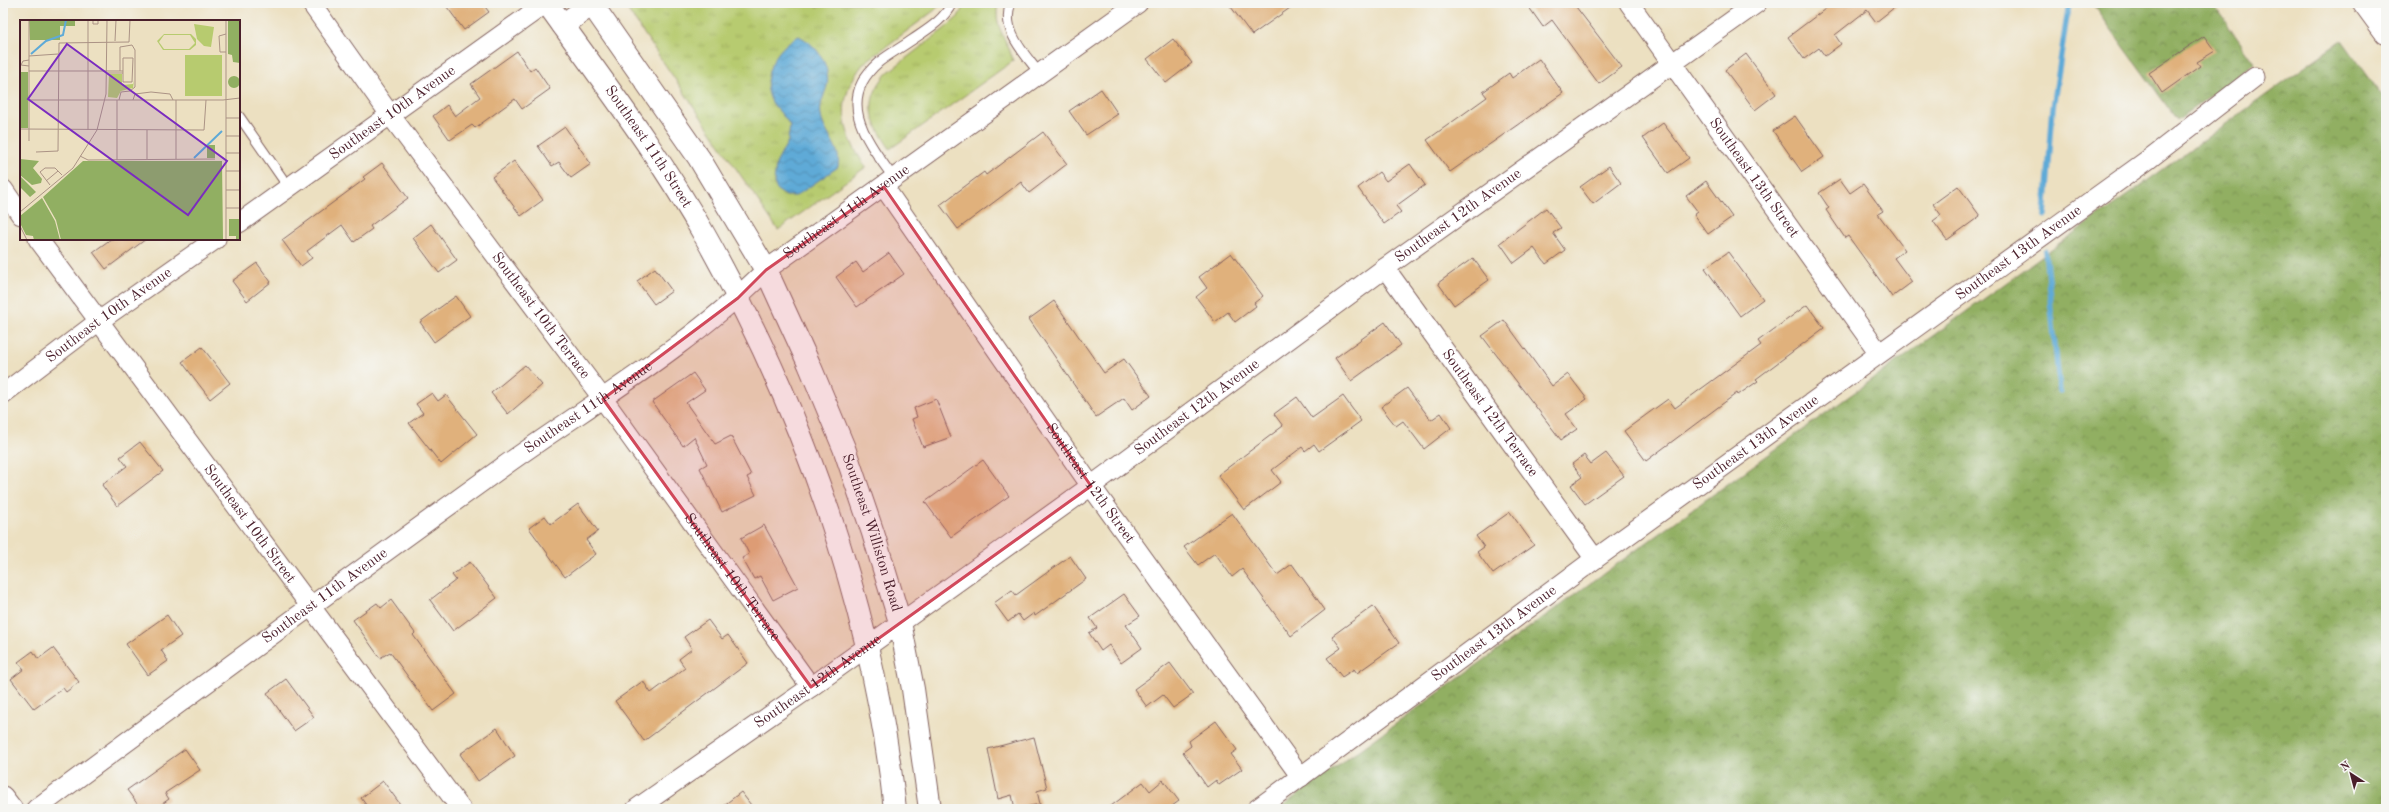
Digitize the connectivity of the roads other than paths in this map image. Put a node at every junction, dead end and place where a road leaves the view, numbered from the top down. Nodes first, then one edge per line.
1 (311, 3) edge
2 (547, 3) edge
3 (592, 3) edge
4 (952, 3) edge
5 (1011, 3) edge
6 (1138, 3) edge
7 (1629, 3) edge
8 (1757, 3) edge
9 (2364, 3) edge
10 (563, 25) junction
11 (2386, 33) edge
12 (1673, 63) junction
13 (1040, 74) junction
14 (2255, 77) dead end
15 (391, 116) junction
16 (240, 117) edge
17 (889, 183) junction
18 (289, 188) junction
19 (3, 189) edge
20 (20, 214) edge
21 (240, 222) edge
22 (39, 240) edge
23 (215, 240) edge
24 (1385, 268) junction
25 (766, 270) junction
26 (738, 298) junction
27 (99, 321) junction
28 (1879, 353) junction
29 (3, 394) edge
30 (603, 399) junction
31 (1091, 486) junction
32 (1595, 559) junction
33 (309, 606) junction
34 (900, 622) junction
35 (868, 646) junction
36 (811, 687) junction
37 (1301, 776) junction
38 (3, 796) edge
39 (13, 809) edge
40 (36, 809) edge
41 (461, 809) edge
42 (636, 809) edge
43 (895, 809) edge
44 (930, 809) edge
45 (1257, 809) edge

1 - 15 street, Southeast 10th Terrace
2 - 10 main road, Southeast 11th Street
2 - 15 street, Southeast 10th Avenue
3 - 10 main road
3 - 25 main road
4 - 17 lane
5 - 13 lane
6 - 13 street, Southeast 11th Avenue
7 - 12 street, Southeast 13th Street
8 - 12 street, Southeast 12th Avenue
9 - 11 main road
10 - 26 main road, Southeast 11th Street
12 - 24 street, Southeast 12th Avenue
12 - 28 street, Southeast 13th Street
13 - 17 street, Southeast 11th Avenue
14 - 28 street, Southeast 13th Avenue
15 - 18 street, Southeast 10th Avenue
15 - 30 street, Southeast 10th Terrace
16 - 18 lane
17 - 25 street, Southeast 11th Avenue
17 - 31 street, Southeast 12th Street
18 - 21 street, Southeast 10th Avenue
19 - 20 street
22 - 27 street, Southeast 10th Street
23 - 27 street, Southeast 10th Avenue
24 - 31 street, Southeast 12th Avenue
24 - 32 street, Southeast 12th Terrace
25 - 26 street, Southeast 11th Avenue
25 - 34 main road, Southeast Williston Road
26 - 30 street, Southeast 11th Avenue
26 - 35 main road
27 - 29 street, Southeast 10th Avenue
27 - 33 street, Southeast 10th Street
28 - 32 street, Southeast 13th Avenue
30 - 33 street, Southeast 11th Avenue
30 - 36 street, Southeast 10th Terrace
31 - 34 street, Southeast 12th Avenue
31 - 37 street, Southeast 12th Street
32 - 37 street, Southeast 13th Avenue
33 - 40 street, Southeast 11th Avenue
33 - 41 street, Southeast 10th Street
34 - 35 street, Southeast 12th Avenue
34 - 44 main road, Southeast Williston Road
35 - 36 street, Southeast 12th Avenue
35 - 43 main road
36 - 42 street, Southeast 12th Avenue
37 - 45 street, Southeast 13th Avenue
38 - 39 street

